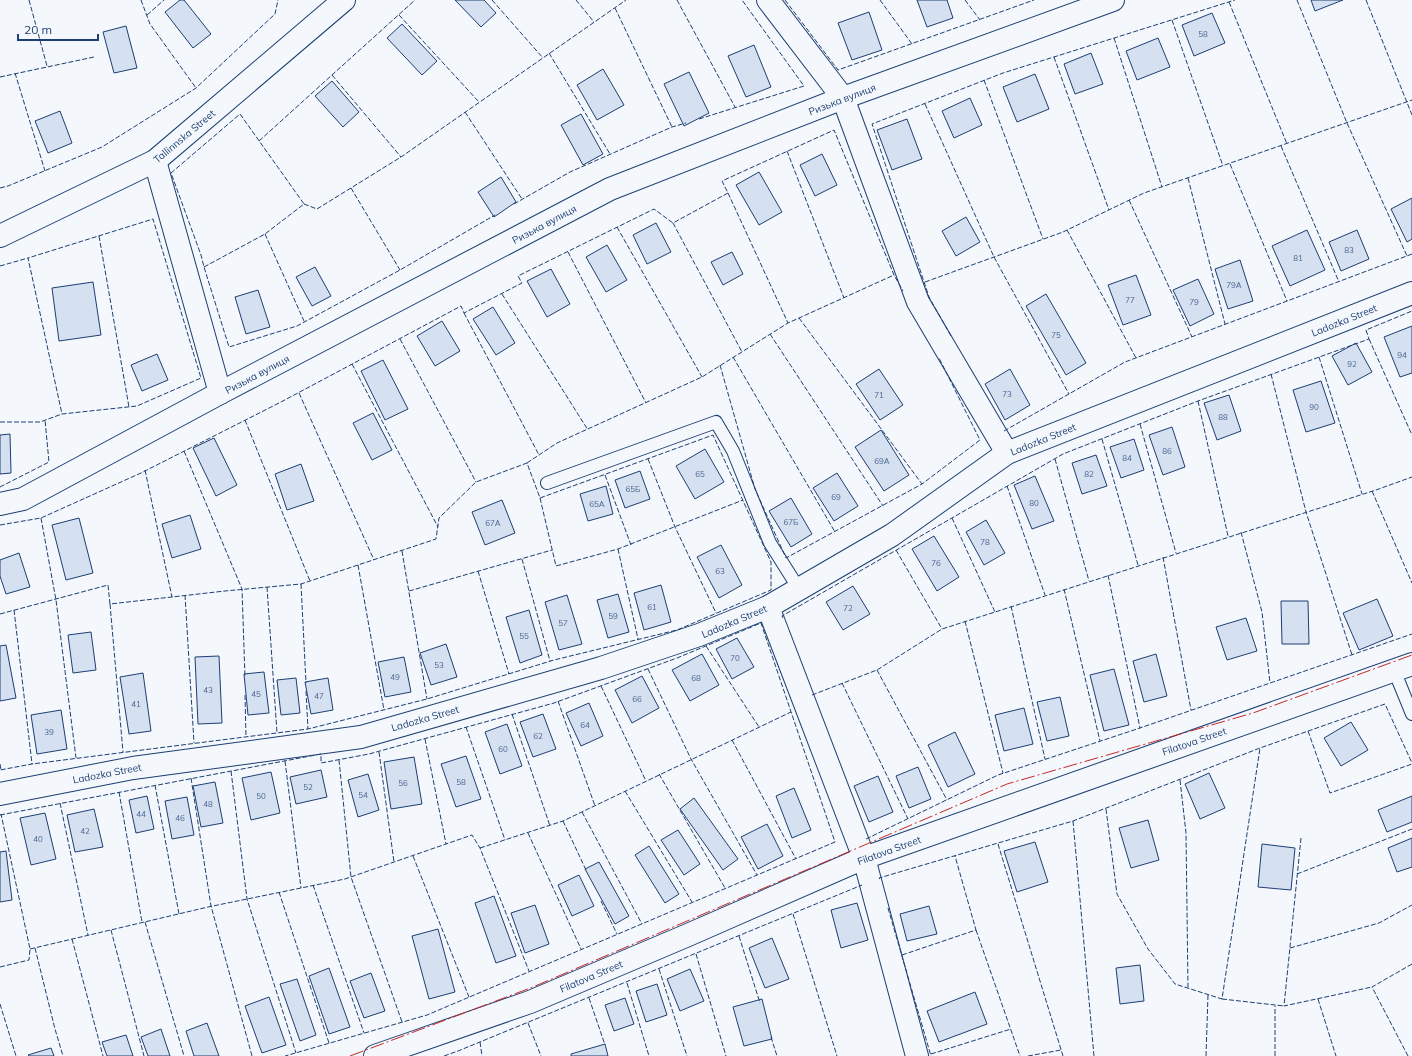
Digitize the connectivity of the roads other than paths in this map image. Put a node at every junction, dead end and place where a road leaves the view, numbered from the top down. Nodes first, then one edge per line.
1 (344, 0) edge
2 (768, 0) edge
3 (1113, 0) edge
4 (843, 98) junction
5 (155, 161) junction
6 (0, 236) edge
7 (1412, 293) edge
8 (220, 393) junction
9 (1007, 453) junction
10 (547, 483) dead end
11 (0, 504) edge
12 (799, 589) junction
13 (768, 607) junction
14 (1403, 667) edge
15 (1412, 714) edge
16 (0, 794) edge
17 (864, 858) junction
18 (375, 1056) edge
19 (917, 1056) edge

1 - 5 street, Tallinnska Street
2 - 4 street
3 - 4 street, Ризька вулиця
4 - 8 street, Ризька вулиця
4 - 9 street
5 - 6 street, Tallinnska Street
5 - 8 street
7 - 9 street, Ladozka Street
8 - 11 street, Ризька вулиця
9 - 12 street, Ladozka Street
10 - 12 lane
12 - 13 street, Ladozka Street
13 - 16 street, Ladozka Street
13 - 17 street
14 - 15 lane
14 - 17 street, Filatova Street
17 - 18 street, Filatova Street
17 - 19 street

